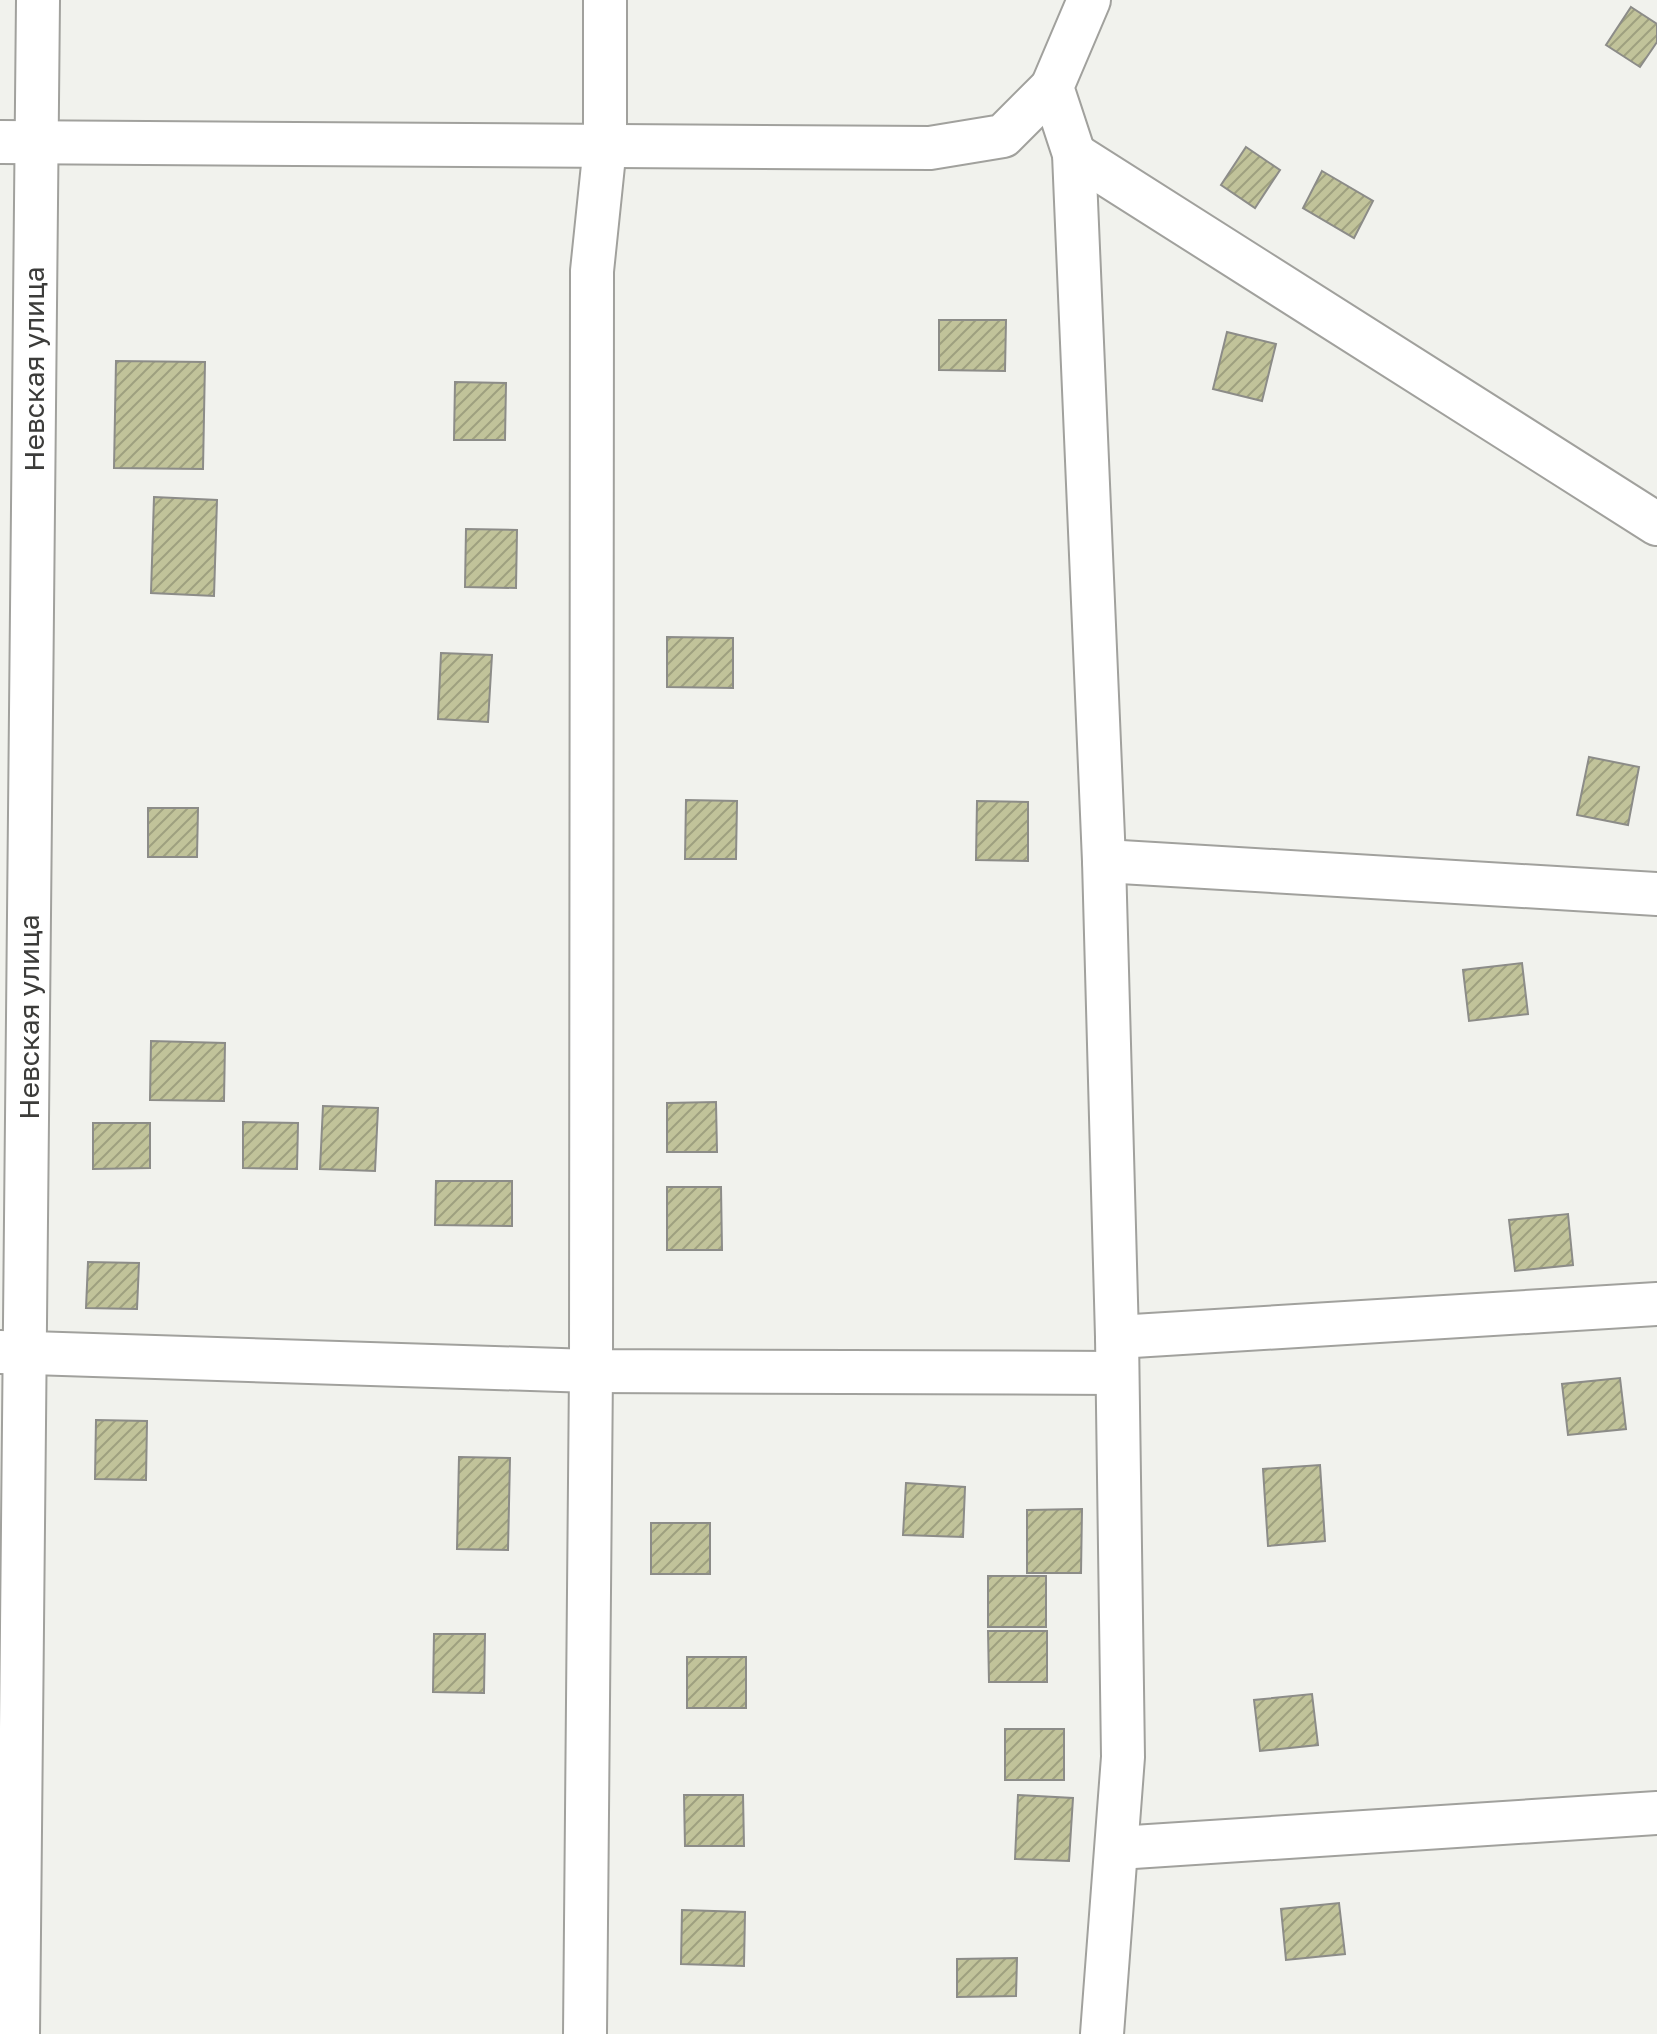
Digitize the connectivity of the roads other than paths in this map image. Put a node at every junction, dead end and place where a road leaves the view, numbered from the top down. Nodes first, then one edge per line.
1 (38, 0) edge
2 (605, 0) edge
3 (1089, 0) edge
4 (1052, 87) junction
5 (18, 142) edge
6 (605, 146) junction
7 (1074, 154) junction
8 (1657, 524) edge
9 (1104, 861) junction
10 (1657, 894) edge
11 (1657, 1304) edge
12 (13, 1352) edge
13 (1117, 1355) junction
14 (591, 1371) junction
15 (1657, 1813) edge
16 (1118, 1848) junction
17 (18, 2034) edge
18 (585, 2034) edge
19 (1102, 2034) edge

1 - 5 street, Невская улица
2 - 6 street
3 - 4 street
4 - 6 street
4 - 7 street
5 - 6 street
5 - 12 street, Невская улица
6 - 14 street
7 - 8 street
7 - 9 street
9 - 10 street
9 - 13 street
11 - 13 street
12 - 14 street
12 - 17 street, Невская улица
13 - 14 street
13 - 16 street
14 - 18 street
15 - 16 street
16 - 19 street

